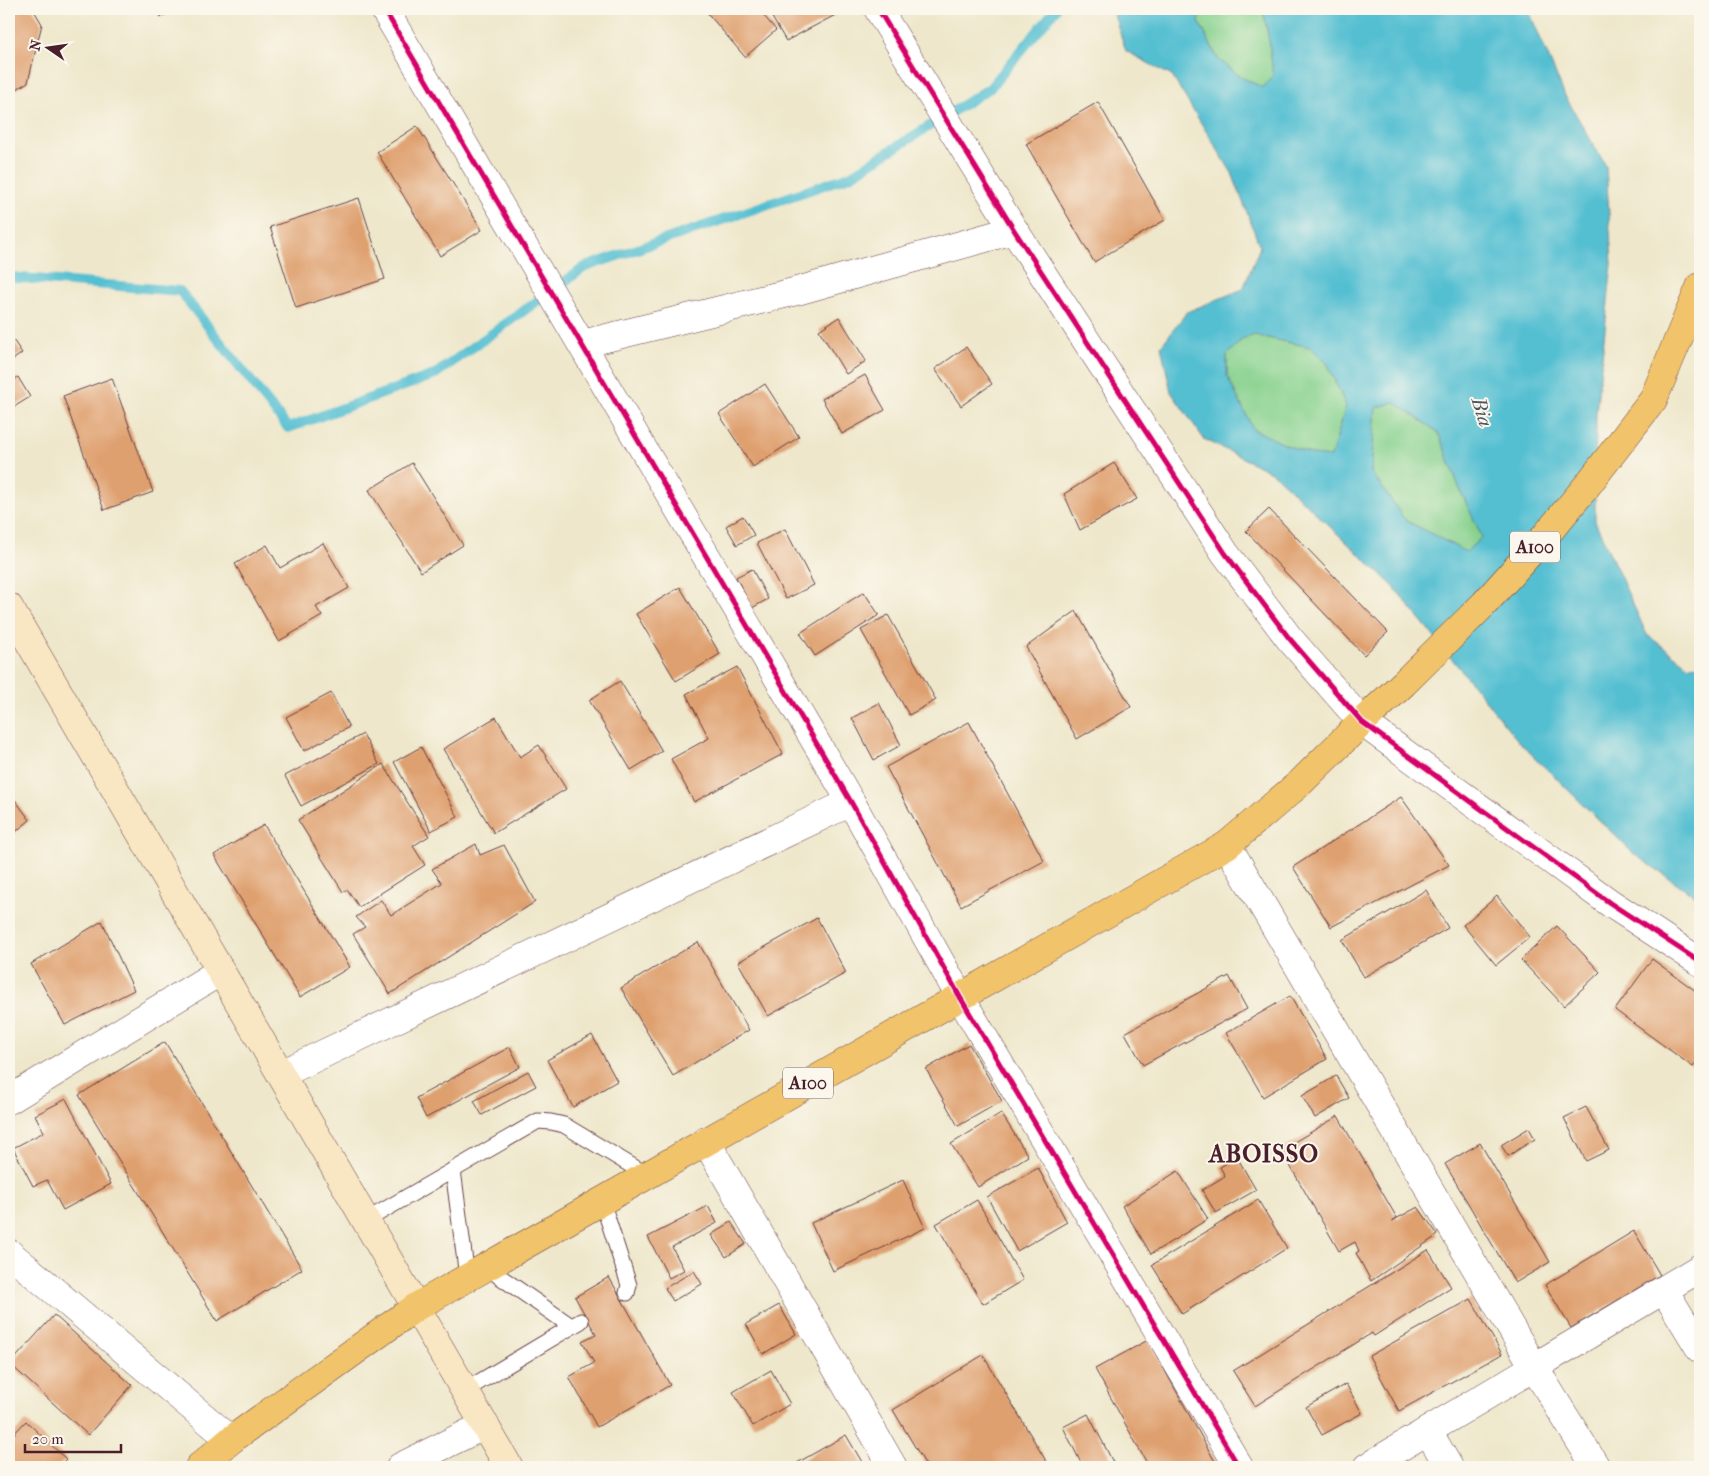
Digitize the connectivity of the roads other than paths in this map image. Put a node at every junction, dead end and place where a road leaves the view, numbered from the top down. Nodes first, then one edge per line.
1 (384, 9) edge
2 (878, 9) edge
3 (1014, 230) junction
4 (1700, 287) edge
5 (582, 344) junction
6 (11, 618) edge
7 (1362, 722) junction
8 (851, 802) junction
9 (1227, 845) junction
10 (1700, 962) edge
11 (221, 971) junction
12 (960, 997) junction
13 (281, 1074) junction
14 (9, 1100) edge
15 (706, 1141) junction
16 (453, 1170) junction
17 (647, 1176) junction
18 (602, 1201) junction
19 (366, 1221) junction
20 (9, 1253) edge
21 (1700, 1268) edge
22 (476, 1272) junction
23 (1664, 1290) junction
24 (627, 1293) dead end
25 (416, 1307) junction
26 (1700, 1349) edge
27 (1534, 1367) junction
28 (464, 1391) junction
29 (485, 1425) junction
30 (1428, 1431) junction
31 (231, 1440) junction
32 (199, 1467) edge
33 (400, 1467) edge
34 (509, 1467) edge
35 (893, 1467) edge
36 (1239, 1467) edge
37 (1367, 1467) edge
38 (1449, 1467) edge
39 (1596, 1467) edge

1 - 5 street
2 - 3 street
3 - 5 street
3 - 7 street
4 - 7 highway, A100
5 - 8 street
6 - 11 main road
7 - 9 highway, A100
7 - 10 street
8 - 12 street
8 - 13 street
9 - 12 highway, A100
9 - 27 street
11 - 13 main road
11 - 14 street
12 - 15 highway, A100
12 - 36 street
13 - 19 main road
15 - 17 highway, A100
15 - 35 street
16 - 17 lane
16 - 19 lane
16 - 22 lane
17 - 18 highway, A100
18 - 22 highway, A100
18 - 24 lane
19 - 25 main road
20 - 31 street
21 - 23 street
22 - 25 highway, A100
22 - 28 lane
23 - 26 street
23 - 27 street
25 - 28 main road
25 - 31 highway, A100
27 - 30 street
27 - 39 street
28 - 29 main road
29 - 33 street
29 - 34 main road
30 - 37 street
30 - 38 street
31 - 32 highway, A100

